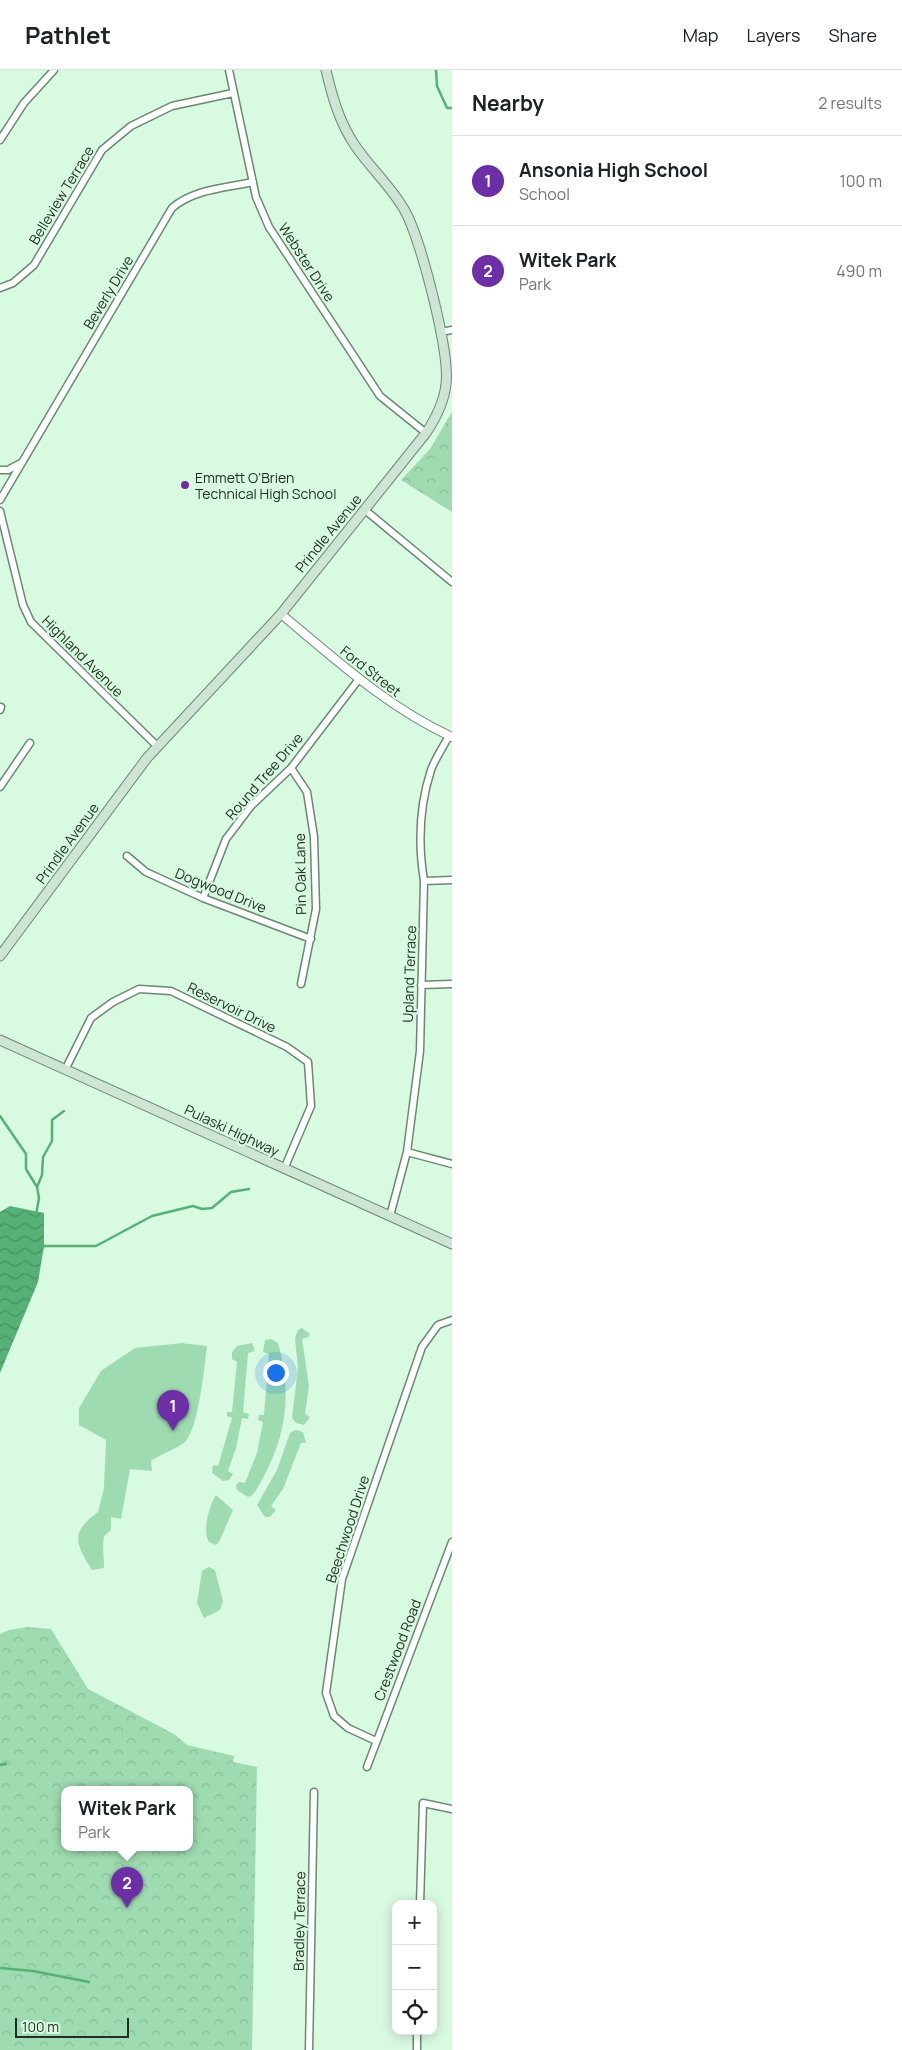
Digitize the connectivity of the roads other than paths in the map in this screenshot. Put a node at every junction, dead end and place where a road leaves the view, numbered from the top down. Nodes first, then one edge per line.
1 (54, 70) edge
2 (229, 70) edge
3 (326, 70) edge
4 (233, 93) junction
5 (0, 140) edge
6 (253, 182) junction
7 (0, 288) edge
8 (452, 330) edge
9 (440, 332) junction
10 (426, 433) junction
11 (21, 464) junction
12 (0, 470) edge
13 (0, 500) edge
14 (365, 510) junction
15 (0, 511) edge
16 (452, 582) edge
17 (281, 614) junction
18 (359, 678) junction
19 (450, 737) edge
20 (30, 743) dead end
21 (157, 746) junction
22 (291, 768) junction
23 (0, 787) edge
24 (127, 856) dead end
25 (452, 880) edge
26 (424, 881) junction
27 (203, 898) junction
28 (311, 939) junction
29 (0, 956) edge
30 (302, 984) dead end
31 (452, 984) edge
32 (421, 985) junction
33 (0, 1040) edge
34 (66, 1068) junction
35 (406, 1152) junction
36 (452, 1164) edge
37 (284, 1169) junction
38 (390, 1216) junction
39 (452, 1244) edge
40 (452, 1320) edge
41 (452, 1542) edge
42 (376, 1742) junction
43 (367, 1767) dead end
44 (314, 1792) dead end
45 (452, 1809) edge
46 (420, 1900) edge
47 (417, 2035) edge
48 (309, 2050) edge
49 (417, 2050) edge

1 - 5 street
2 - 4 street, Webster Drive
3 - 9 main road, Prindle Avenue
4 - 6 street, Webster Drive
4 - 7 street, Belleview Terrace
6 - 10 street, Webster Drive
6 - 11 street, Beverly Drive
8 - 9 street
9 - 10 main road, Prindle Avenue
10 - 14 main road, Prindle Avenue
11 - 12 street
11 - 13 street, Beverly Drive
14 - 16 street
14 - 17 main road, Prindle Avenue
15 - 21 street, Highland Avenue
17 - 18 street, Ford Street
17 - 21 main road, Prindle Avenue
18 - 19 street, Ford Street
18 - 22 street, Round Tree Drive
19 - 26 street, Upland Terrace
20 - 23 street
21 - 29 main road, Prindle Avenue
22 - 27 street, Round Tree Drive
22 - 28 street, Pin Oak Lane
24 - 27 street, Dogwood Drive
25 - 26 street
26 - 32 street, Upland Terrace
27 - 28 street, Dogwood Drive
28 - 30 street, Pin Oak Lane
31 - 32 street
32 - 35 street, Upland Terrace
33 - 34 main road, Pulaski Highway
34 - 37 main road, Pulaski Highway
34 - 37 street, Reservoir Drive
35 - 36 street
35 - 38 street, Upland Terrace
37 - 38 main road, Pulaski Highway
38 - 39 main road, Pulaski Highway
40 - 42 street, Beechwood Drive
41 - 42 street, Crestwood Road
42 - 43 street, Crestwood Road
44 - 48 street, Bradley Terrace
45 - 46 street
47 - 49 street

